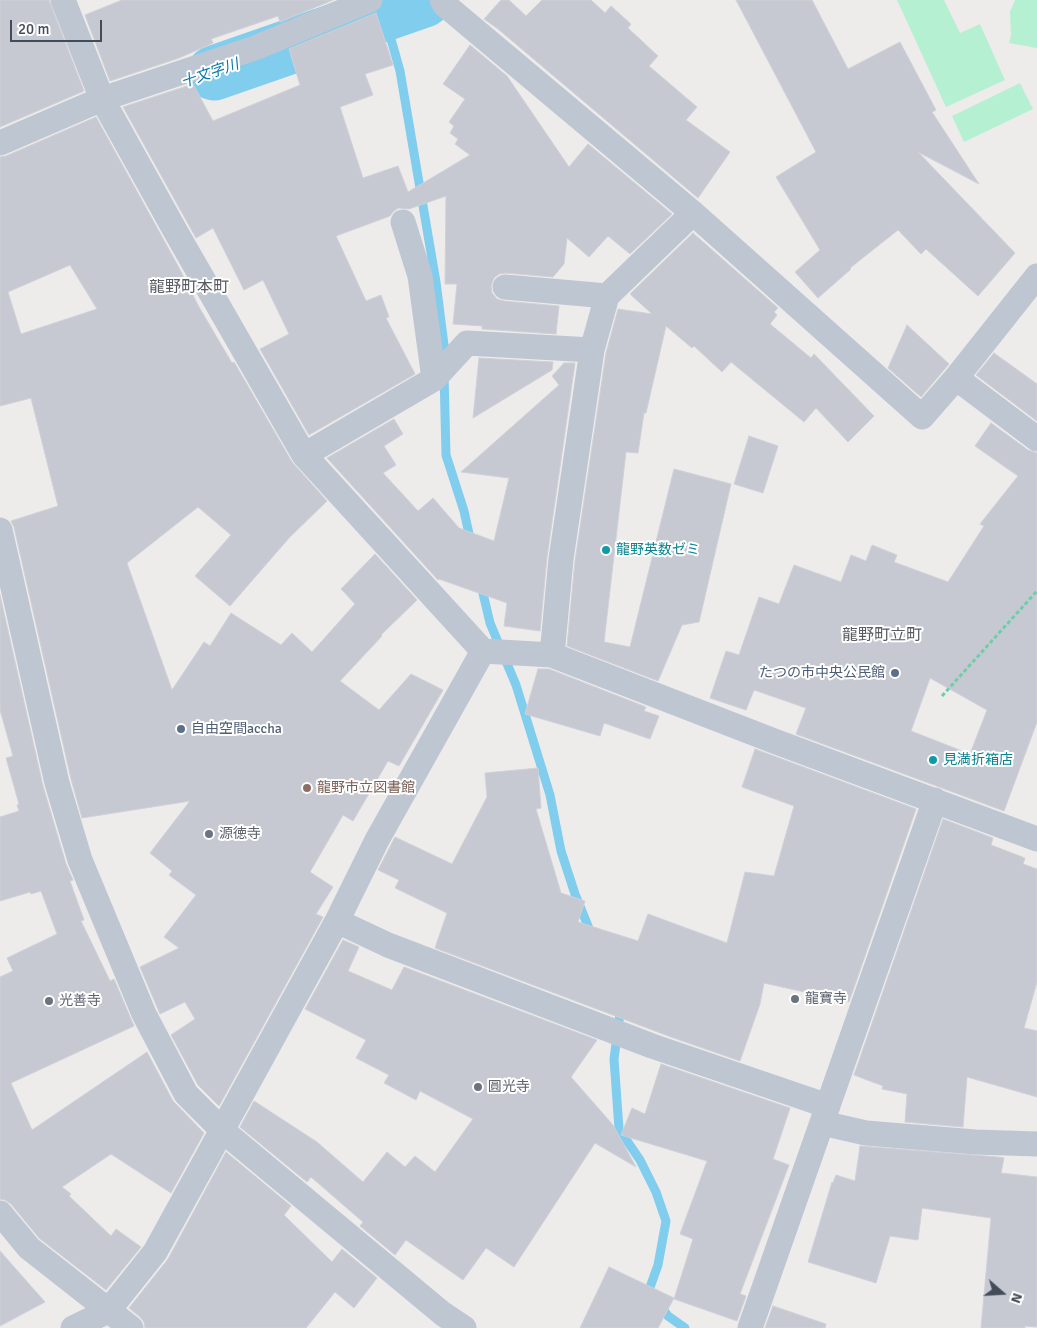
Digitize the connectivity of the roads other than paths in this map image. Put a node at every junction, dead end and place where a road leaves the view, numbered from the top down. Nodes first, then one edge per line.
1 (63, 0) edge
2 (370, 0) edge
3 (442, 0) edge
4 (102, 99) junction
5 (0, 143) edge
6 (693, 213) junction
7 (403, 222) dead end
8 (1037, 276) edge
9 (505, 287) dead end
10 (607, 296) junction
11 (592, 350) junction
12 (956, 378) junction
13 (434, 379) junction
14 (1037, 439) edge
15 (304, 455) junction
16 (0, 530) edge
17 (483, 651) junction
18 (552, 655) junction
19 (935, 800) junction
20 (1037, 839) edge
21 (337, 920) junction
22 (825, 1115) junction
23 (223, 1130) junction
24 (1037, 1144) edge
25 (0, 1213) edge
26 (108, 1311) junction
27 (73, 1328) edge
28 (132, 1328) edge
29 (464, 1328) edge
30 (750, 1328) edge

1 - 4 street
2 - 4 street
3 - 6 street
4 - 5 street
4 - 15 street
6 - 10 street
6 - 12 street
7 - 13 street
8 - 12 street
9 - 10 street
10 - 11 street
11 - 13 street
11 - 18 street
12 - 14 street
13 - 15 street
15 - 17 street
16 - 23 street
17 - 18 street
17 - 21 street
18 - 19 street
19 - 20 street
19 - 22 street
21 - 22 street
21 - 23 street
22 - 24 street
22 - 30 street
23 - 26 street
23 - 29 street
25 - 26 street
26 - 27 street
26 - 28 street

